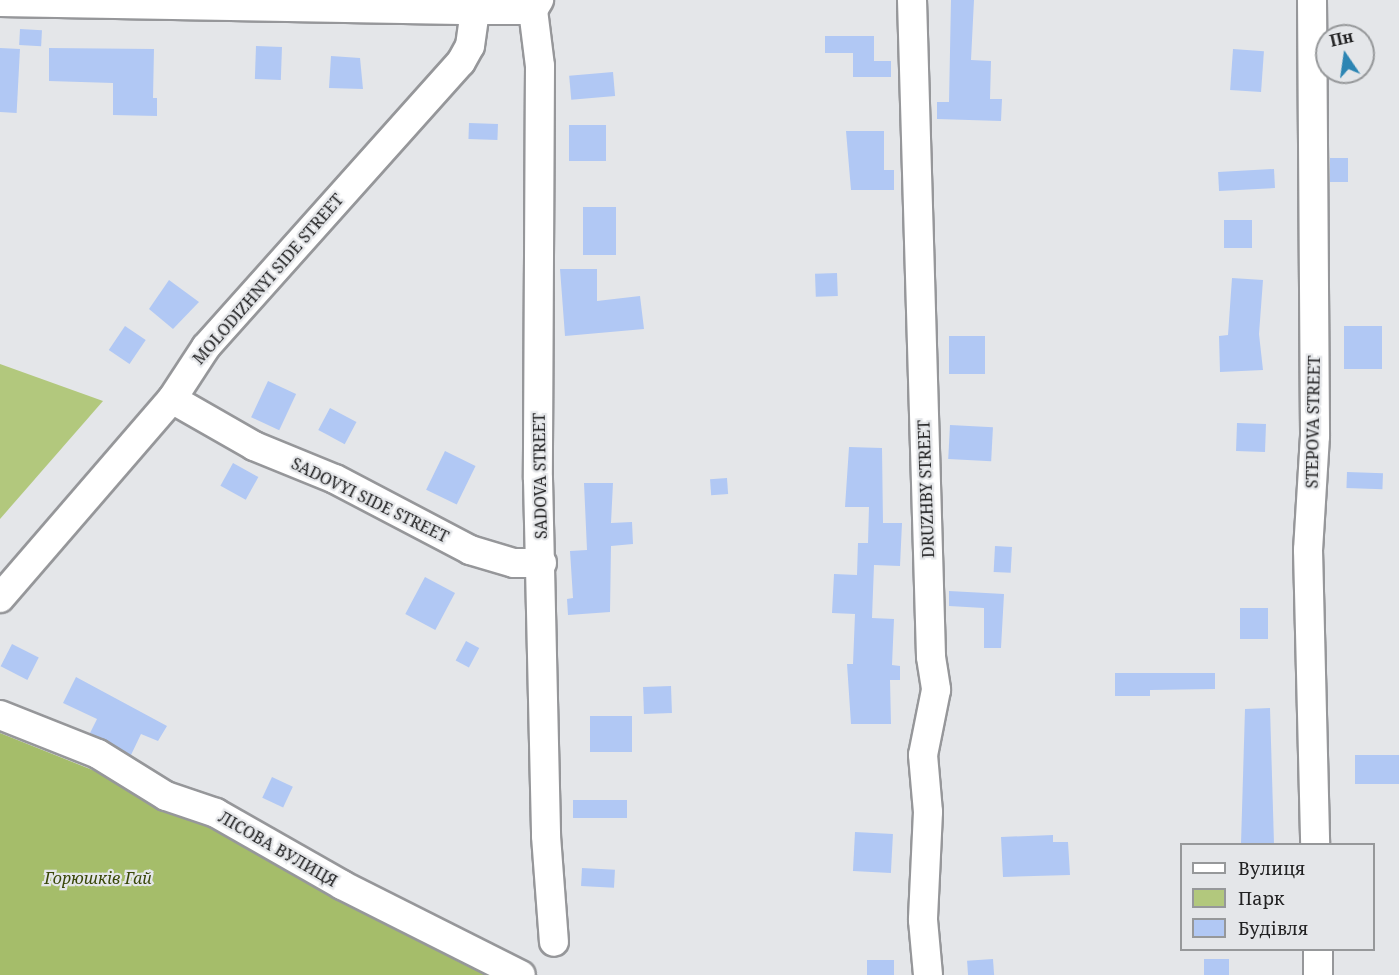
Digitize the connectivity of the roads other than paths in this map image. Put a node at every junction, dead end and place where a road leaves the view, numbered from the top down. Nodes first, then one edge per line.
1 (912, 0) edge
2 (1312, 0) edge
3 (0, 2) edge
4 (536, 5) edge
5 (476, 10) junction
6 (172, 399) junction
7 (542, 563) junction
8 (0, 598) edge
9 (0, 715) edge
10 (1315, 843) edge
11 (554, 942) dead end
12 (1318, 951) edge
13 (521, 975) edge
14 (927, 975) edge
15 (1318, 975) edge

1 - 14 street, DRUZHBY STREET
2 - 10 street, STEPOVA STREET
3 - 5 street
4 - 5 street
4 - 7 street, SADOVA STREET
5 - 6 street, MOLODIZHNYI SIDE STREET
6 - 7 street, SADOVYI SIDE STREET
6 - 8 street, MOLODIZHNYI SIDE STREET
7 - 11 street, SADOVA STREET
9 - 13 street, ЛІСОВА ВУЛИЦЯ
12 - 15 street

